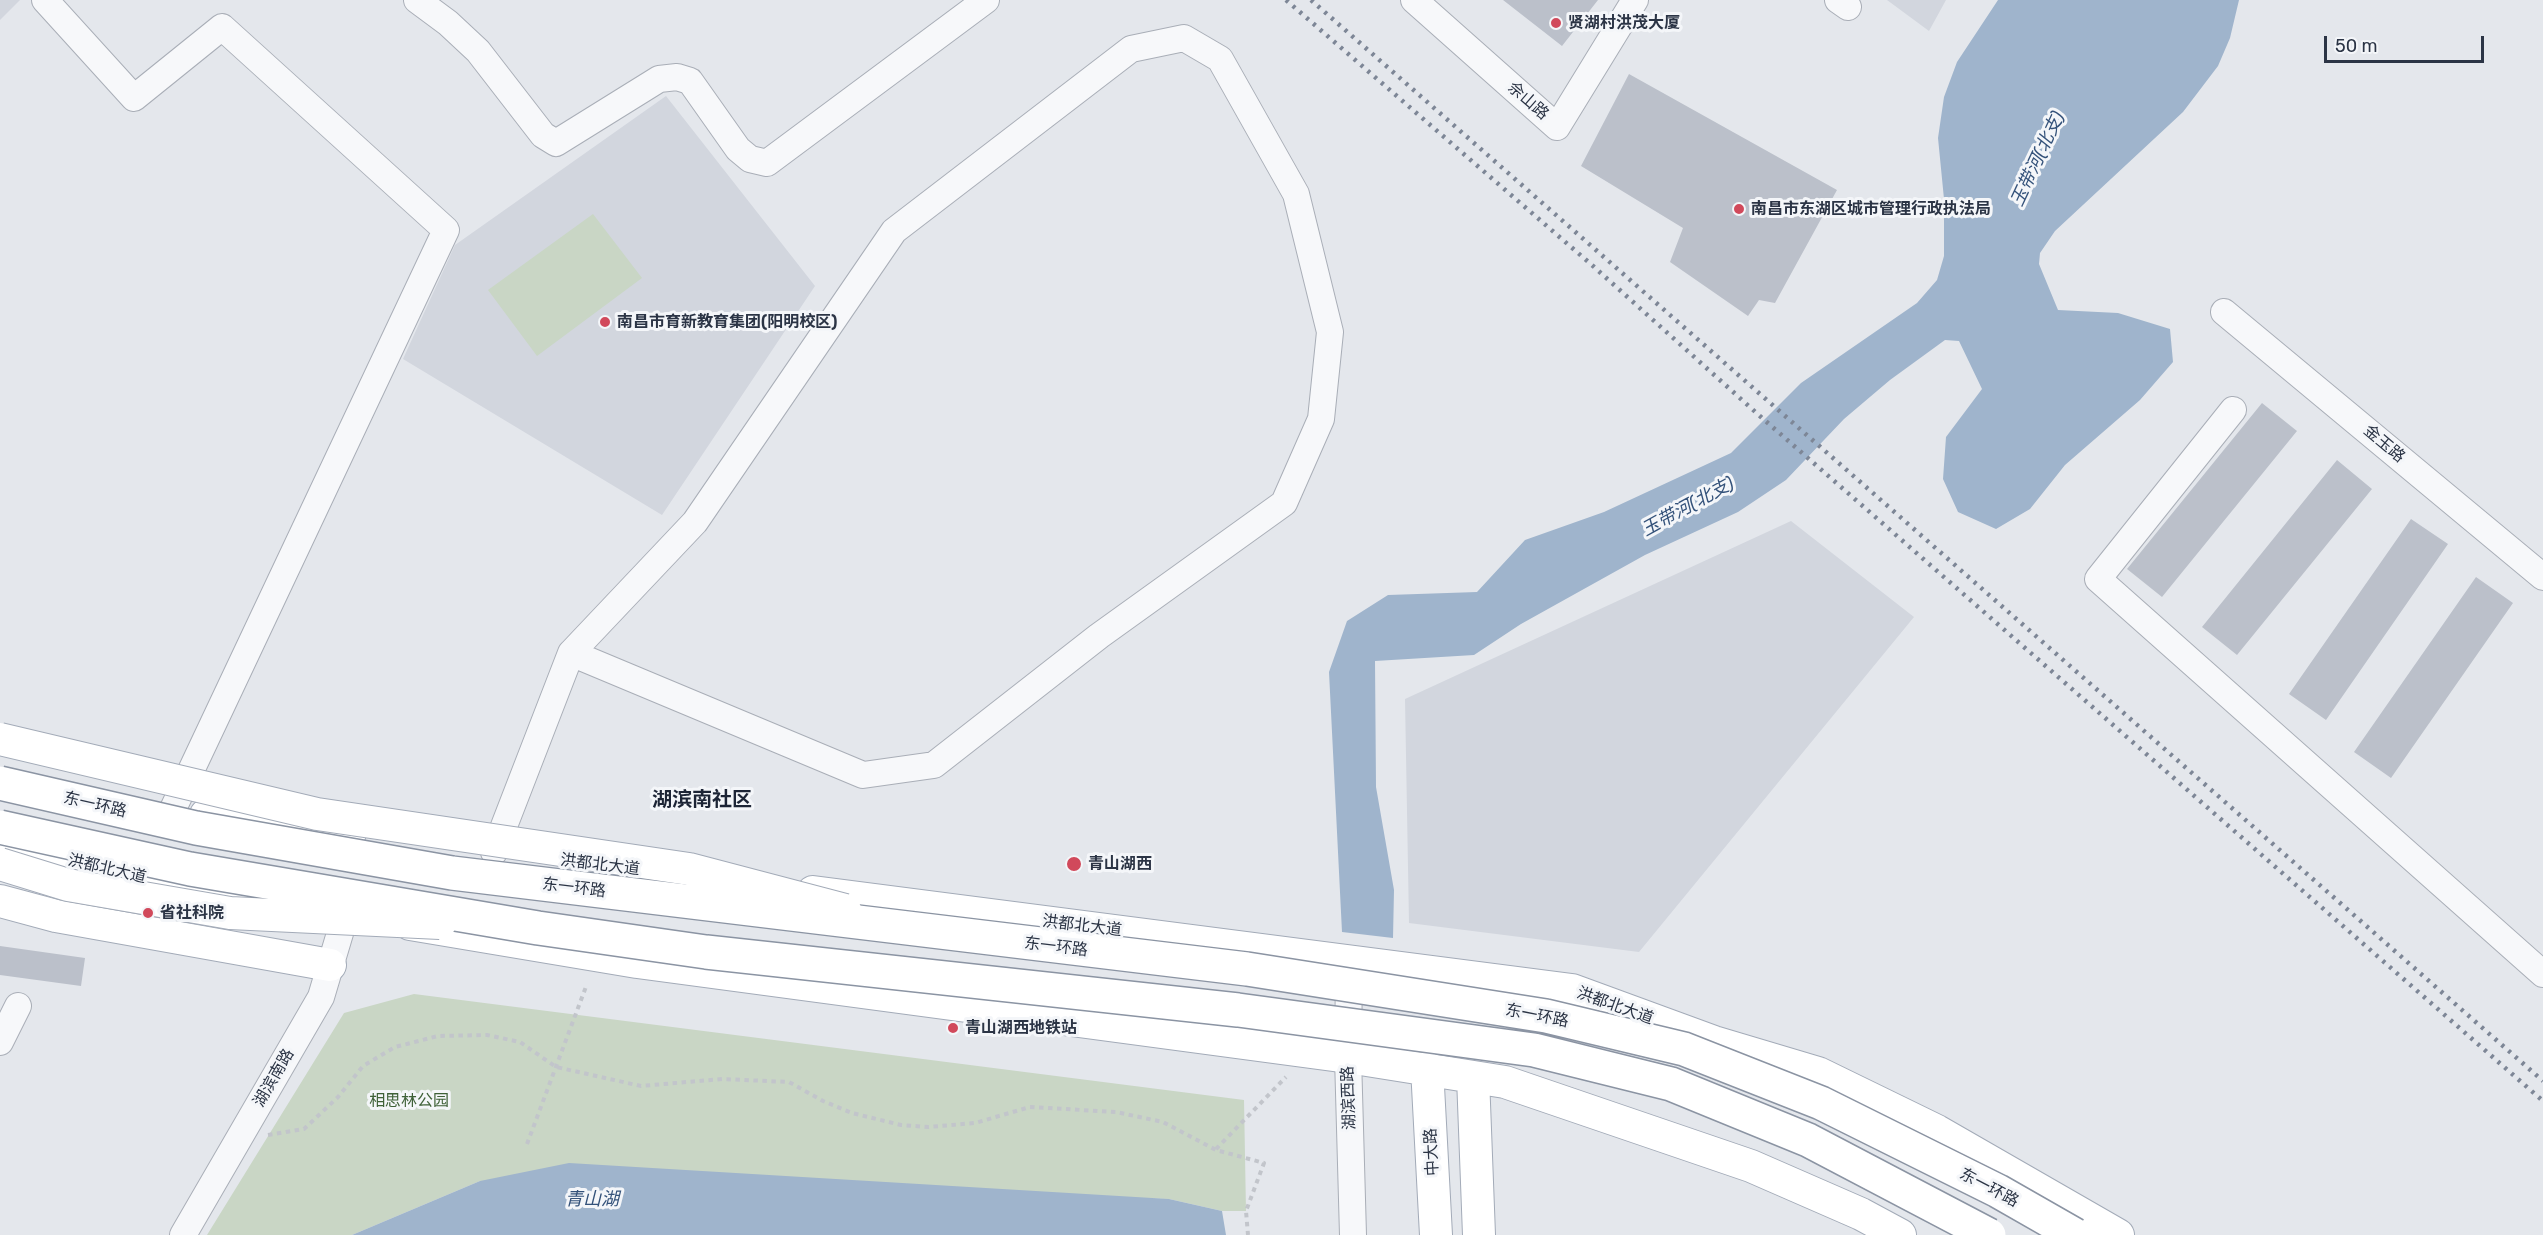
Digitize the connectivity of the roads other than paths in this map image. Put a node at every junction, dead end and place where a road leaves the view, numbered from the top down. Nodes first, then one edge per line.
1 (45, 0) edge
2 (417, 0) edge
3 (987, 0) edge
4 (1414, 0) edge
5 (1635, 0) edge
6 (2224, 312) dead end
7 (2233, 410) dead end
8 (2543, 577) edge
9 (571, 653) junction
10 (0, 739) edge
11 (0, 768) edge
12 (0, 783) edge
13 (171, 811) junction
14 (0, 827) edge
15 (0, 844) edge
16 (494, 852) junction
17 (0, 864) edge
18 (0, 901) edge
19 (346, 913) junction
20 (538, 928) junction
21 (933, 932) junction
22 (1349, 961) junction
23 (330, 965) junction
24 (2543, 974) edge
25 (18, 1006) dead end
26 (0, 1042) edge
27 (1348, 1058) junction
28 (1427, 1068) junction
29 (1473, 1077) junction
30 (183, 1235) edge
31 (1353, 1235) edge
32 (1436, 1235) edge
33 (1479, 1235) edge
34 (1900, 1235) edge
35 (1989, 1235) edge
36 (2075, 1235) edge
37 (2118, 1235) edge

1 - 13 street
2 - 3 street
4 - 5 street, 佘山路
6 - 8 street, 金玉路
7 - 24 street
9 - 9 street
9 - 16 street
10 - 21 main road, bridge
11 - 13 main road, 洪都北大道
12 - 21 highway, 东一环路, bridge
13 - 16 main road, 洪都北大道
14 - 20 highway, 东一环路, bridge
15 - 19 main road, 洪都北大道
16 - 22 main road, 洪都北大道
17 - 20 main road, bridge
18 - 23 main road
19 - 23 street, 湖滨南路
19 - 27 main road, 洪都北大道
20 - 35 highway, 东一环路, bridge
21 - 36 highway, 东一环路, bridge
22 - 27 street, 湖滨西路
22 - 37 main road, 洪都北大道
23 - 30 street, 湖滨南路
25 - 26 street
27 - 28 main road, 洪都北大道
27 - 31 street, 湖滨西路
28 - 29 main road, 洪都北大道
28 - 32 main road, 中大路
29 - 33 main road
29 - 34 main road, 洪都北大道

